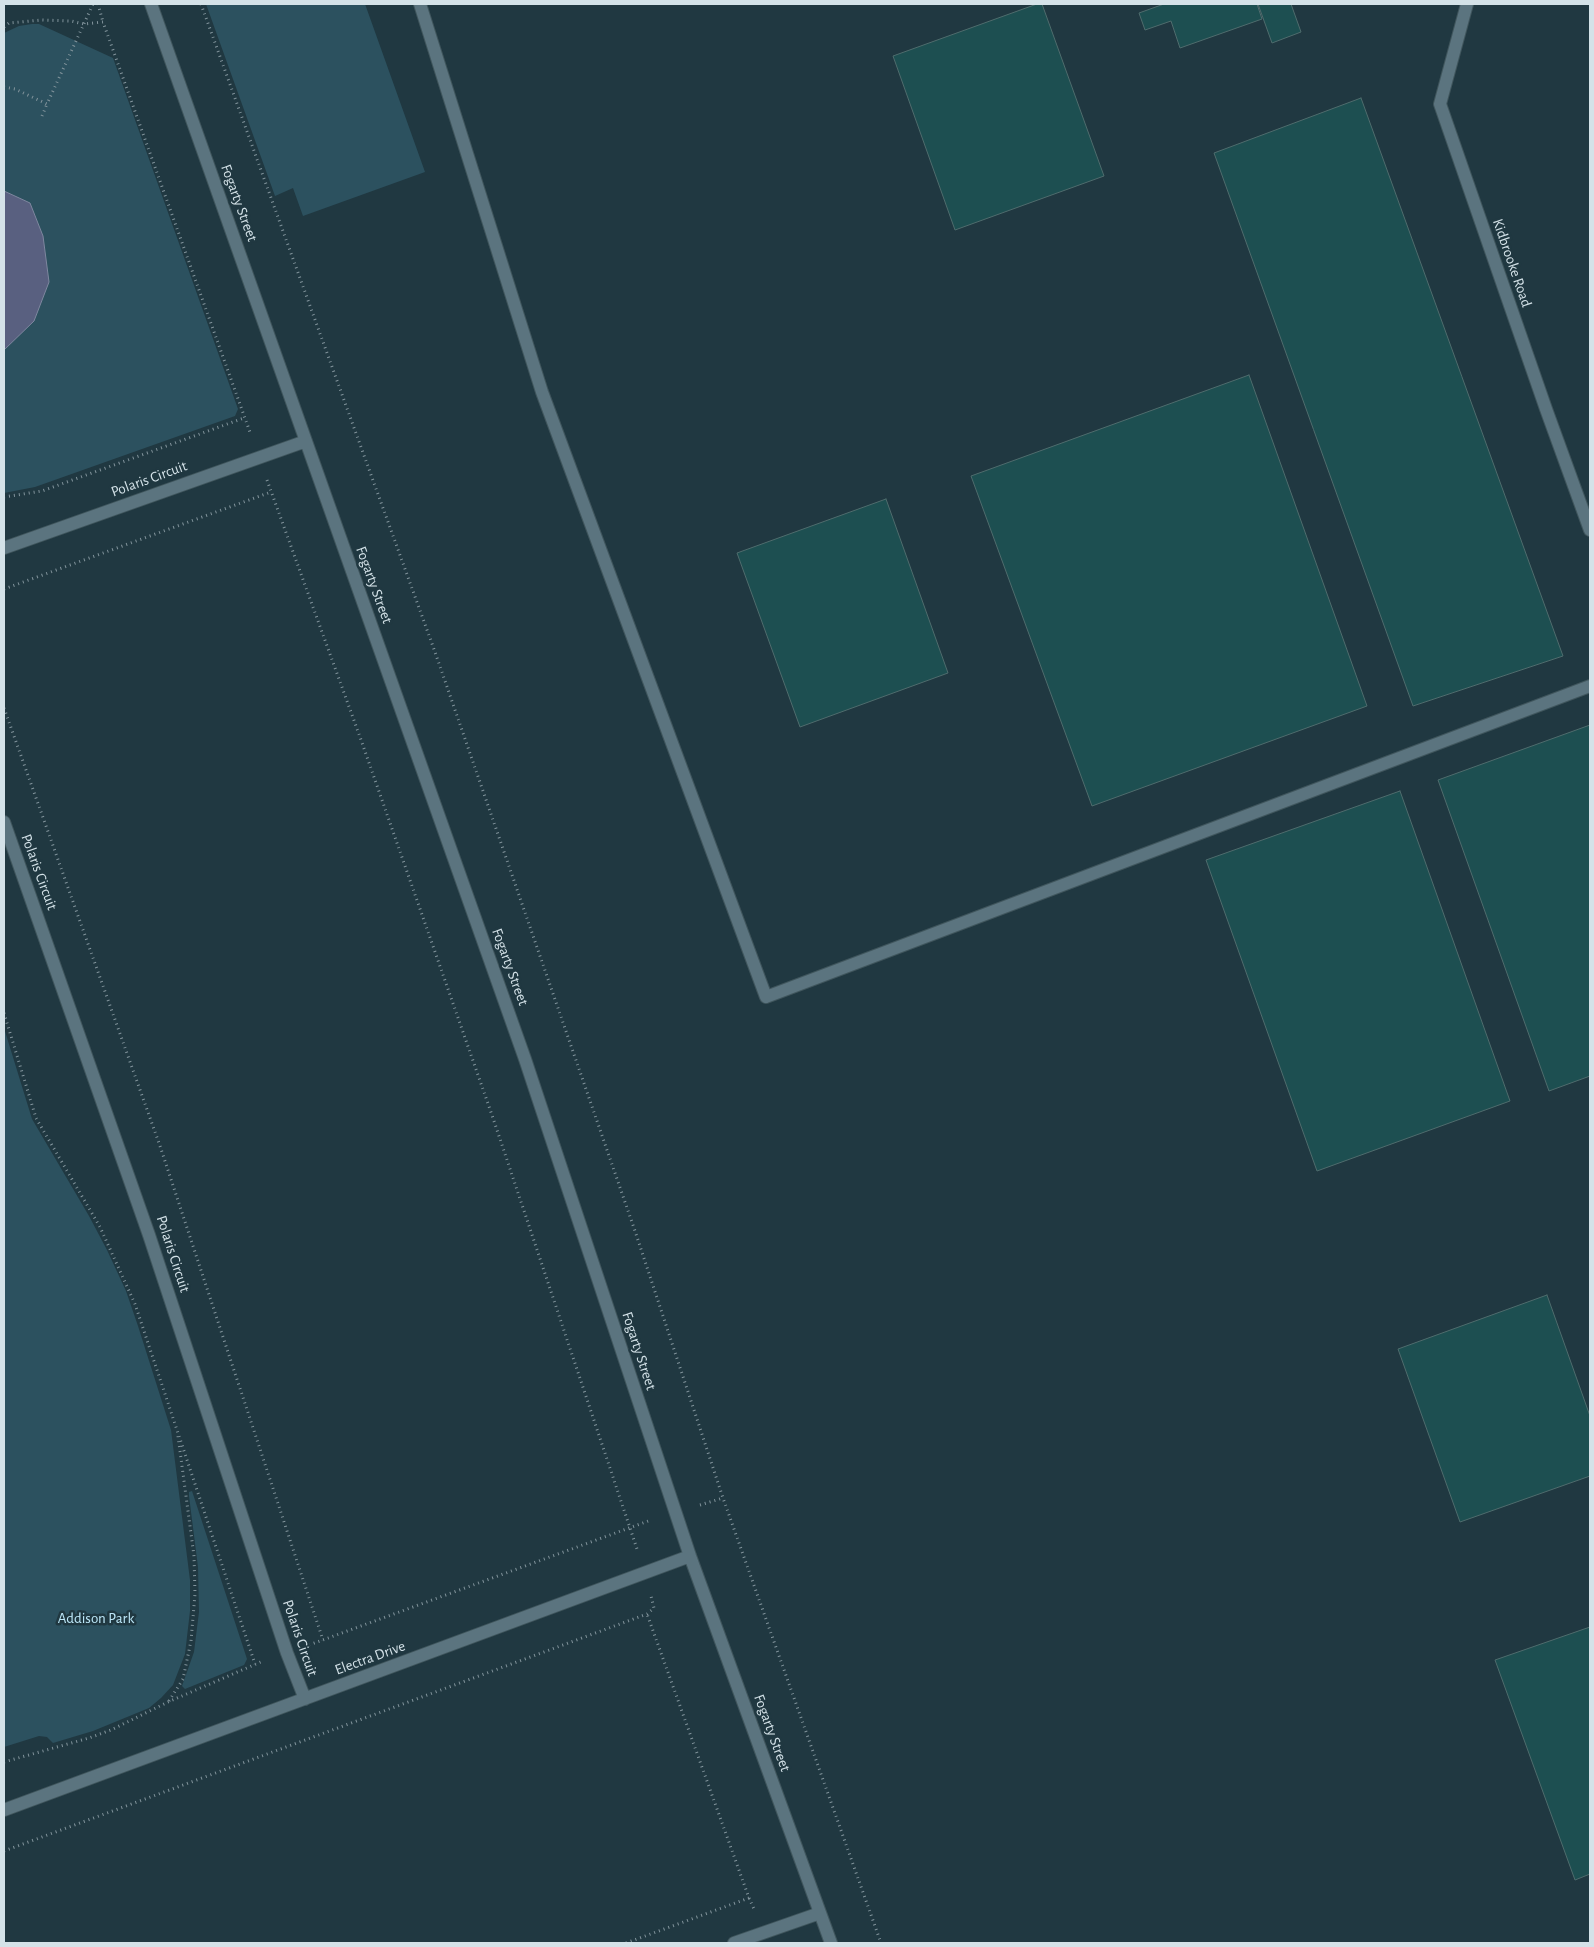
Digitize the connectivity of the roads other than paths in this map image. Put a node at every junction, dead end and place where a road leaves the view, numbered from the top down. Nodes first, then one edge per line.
1 (151, 4) edge
2 (420, 4) edge
3 (1467, 4) edge
4 (306, 441) junction
5 (1590, 530) edge
6 (4, 548) edge
7 (1590, 686) edge
8 (4, 822) edge
9 (690, 1556) junction
10 (305, 1699) junction
11 (4, 1810) edge
12 (820, 1913) junction
13 (734, 1943) edge
14 (831, 1943) edge

1 - 4 street, Fogarty Street
2 - 7 street
3 - 5 street, Kidbrooke Road
4 - 6 street, Polaris Circuit
4 - 9 street, Fogarty Street
8 - 10 street, Polaris Circuit
9 - 10 street, Electra Drive
9 - 12 street, Fogarty Street
10 - 11 street, Electra Drive
12 - 13 street
12 - 14 street, Fogarty Street

